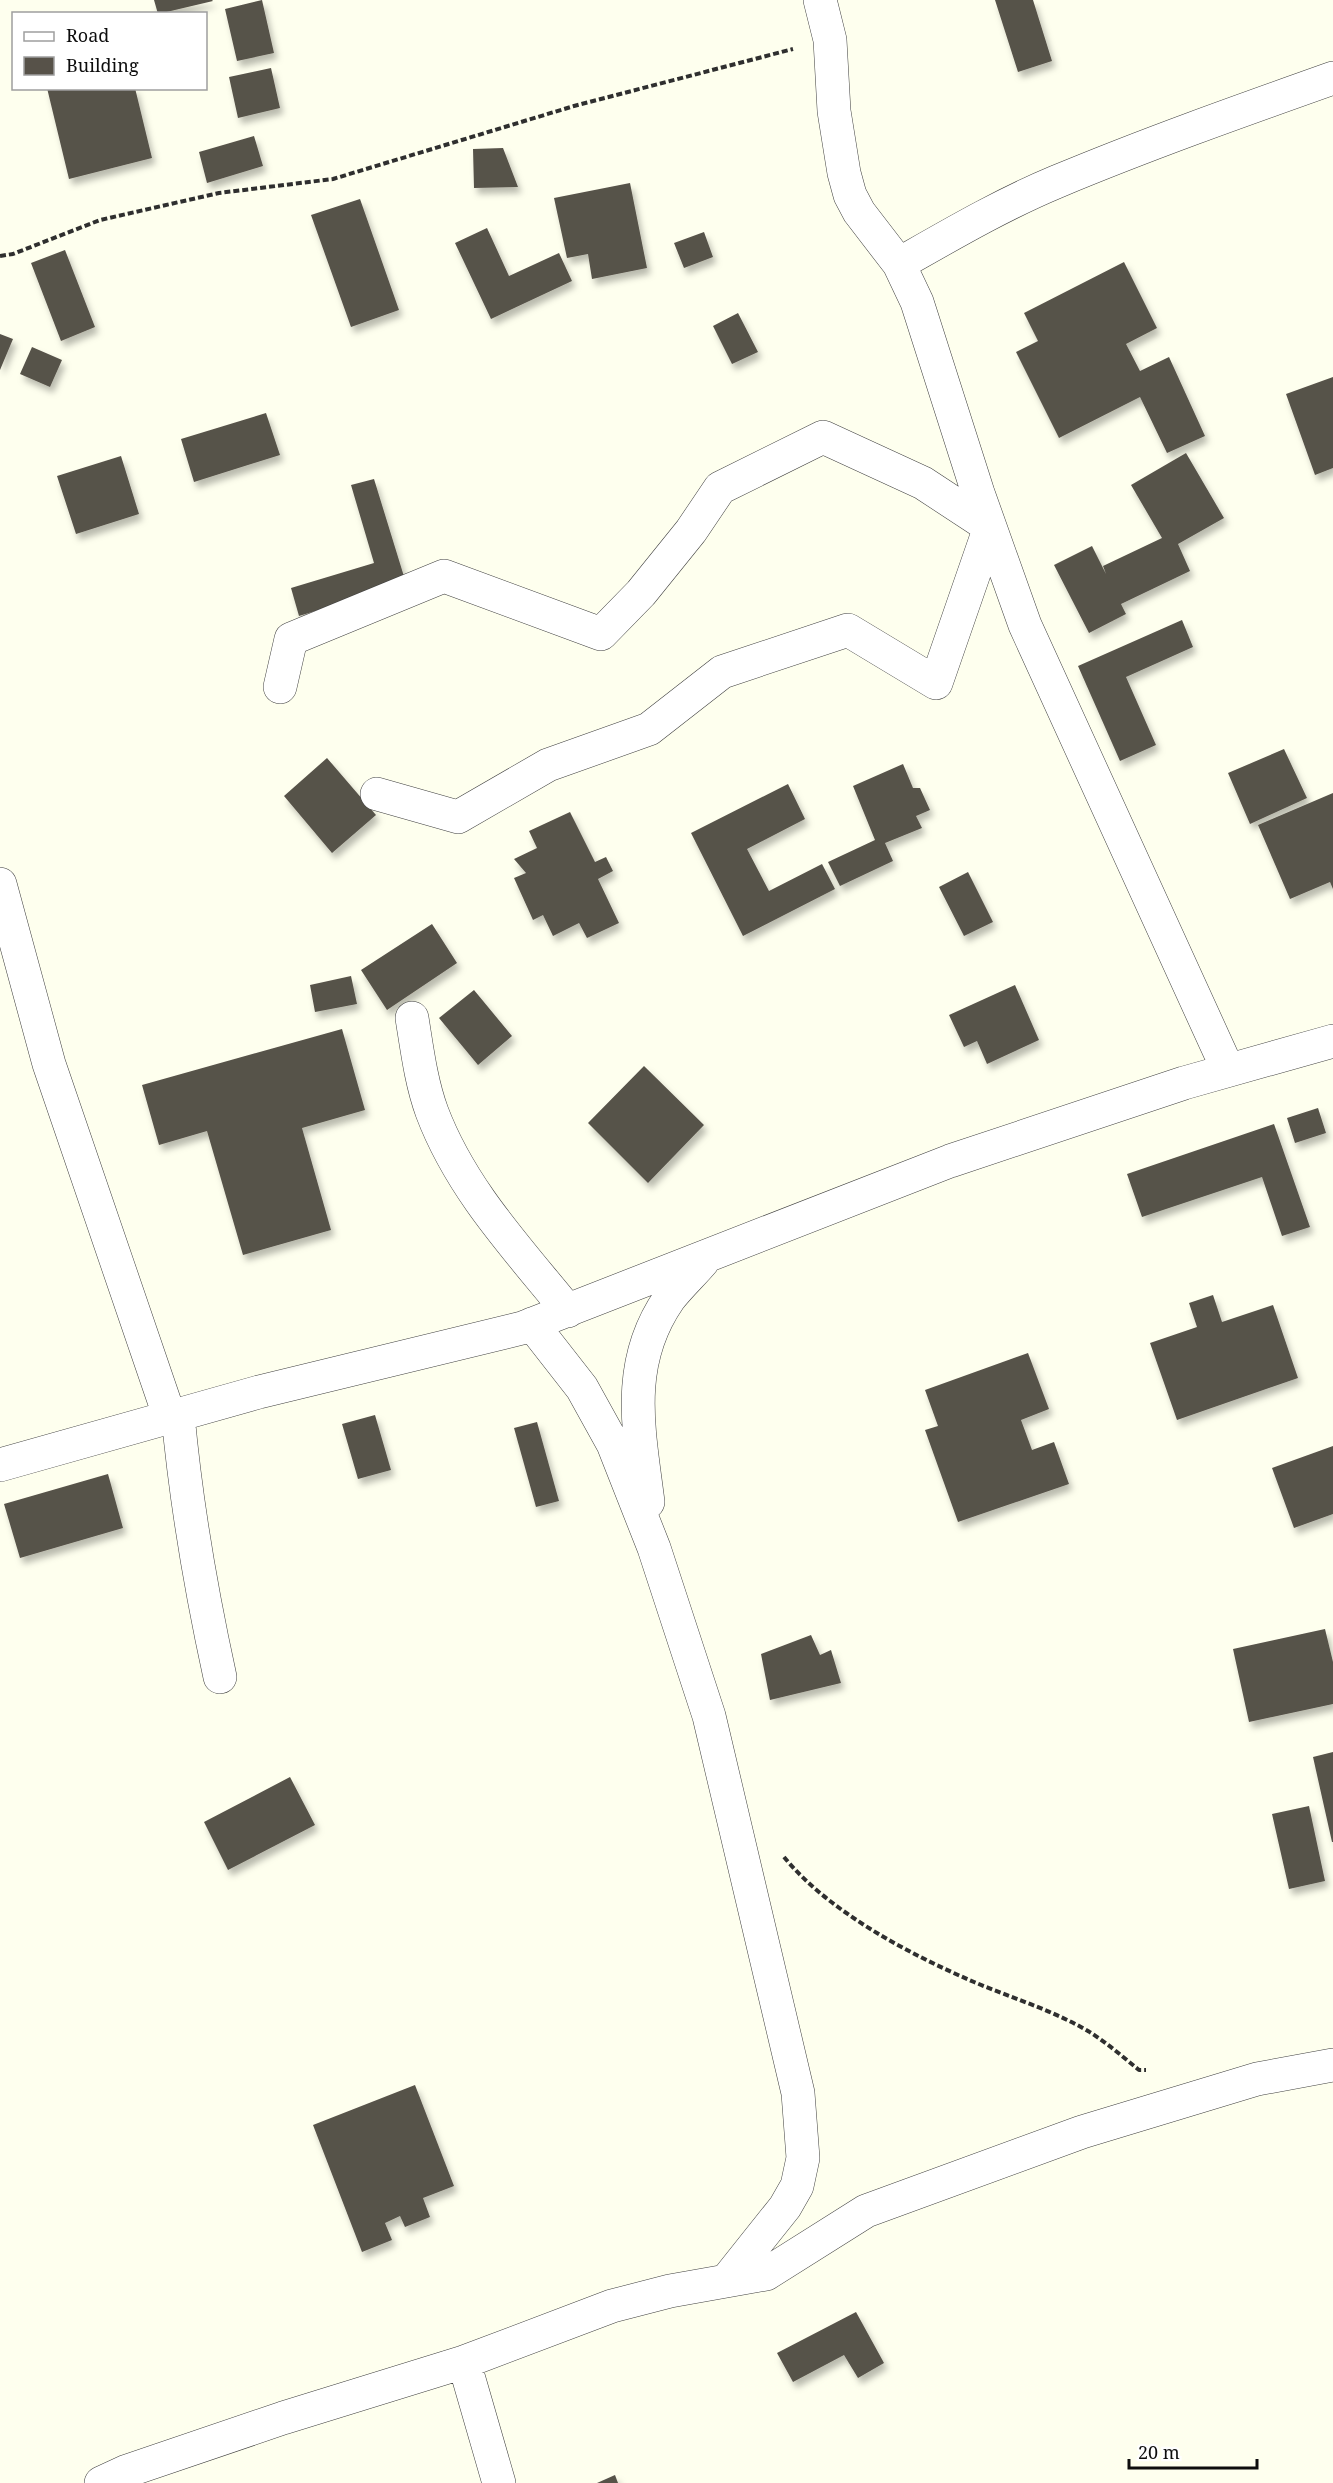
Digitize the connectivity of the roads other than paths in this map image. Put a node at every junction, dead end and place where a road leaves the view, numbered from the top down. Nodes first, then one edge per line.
1 (820, 0) edge
2 (1333, 78) edge
3 (899, 264) junction
4 (990, 527) junction
5 (280, 687) dead end
6 (377, 794) dead end
7 (0, 884) edge
8 (412, 1018) dead end
9 (1333, 1041) edge
10 (1228, 1070) junction
11 (706, 1257) junction
12 (568, 1311) junction
13 (532, 1324) junction
14 (174, 1416) junction
15 (0, 1465) edge
16 (654, 1548) junction
17 (220, 1677) dead end
18 (1333, 2065) edge
19 (726, 2281) junction
20 (464, 2362) junction
21 (101, 2483) edge
22 (499, 2483) edge

1 - 3 street
2 - 3 street
3 - 4 street
4 - 5 street
4 - 6 street
4 - 10 street
7 - 14 street
8 - 12 street
9 - 10 street
10 - 11 street
11 - 12 street
11 - 16 street
12 - 13 street
13 - 14 street
13 - 16 street
14 - 15 street
14 - 17 street
16 - 19 street
18 - 19 street
19 - 20 street
20 - 21 street
20 - 22 street

